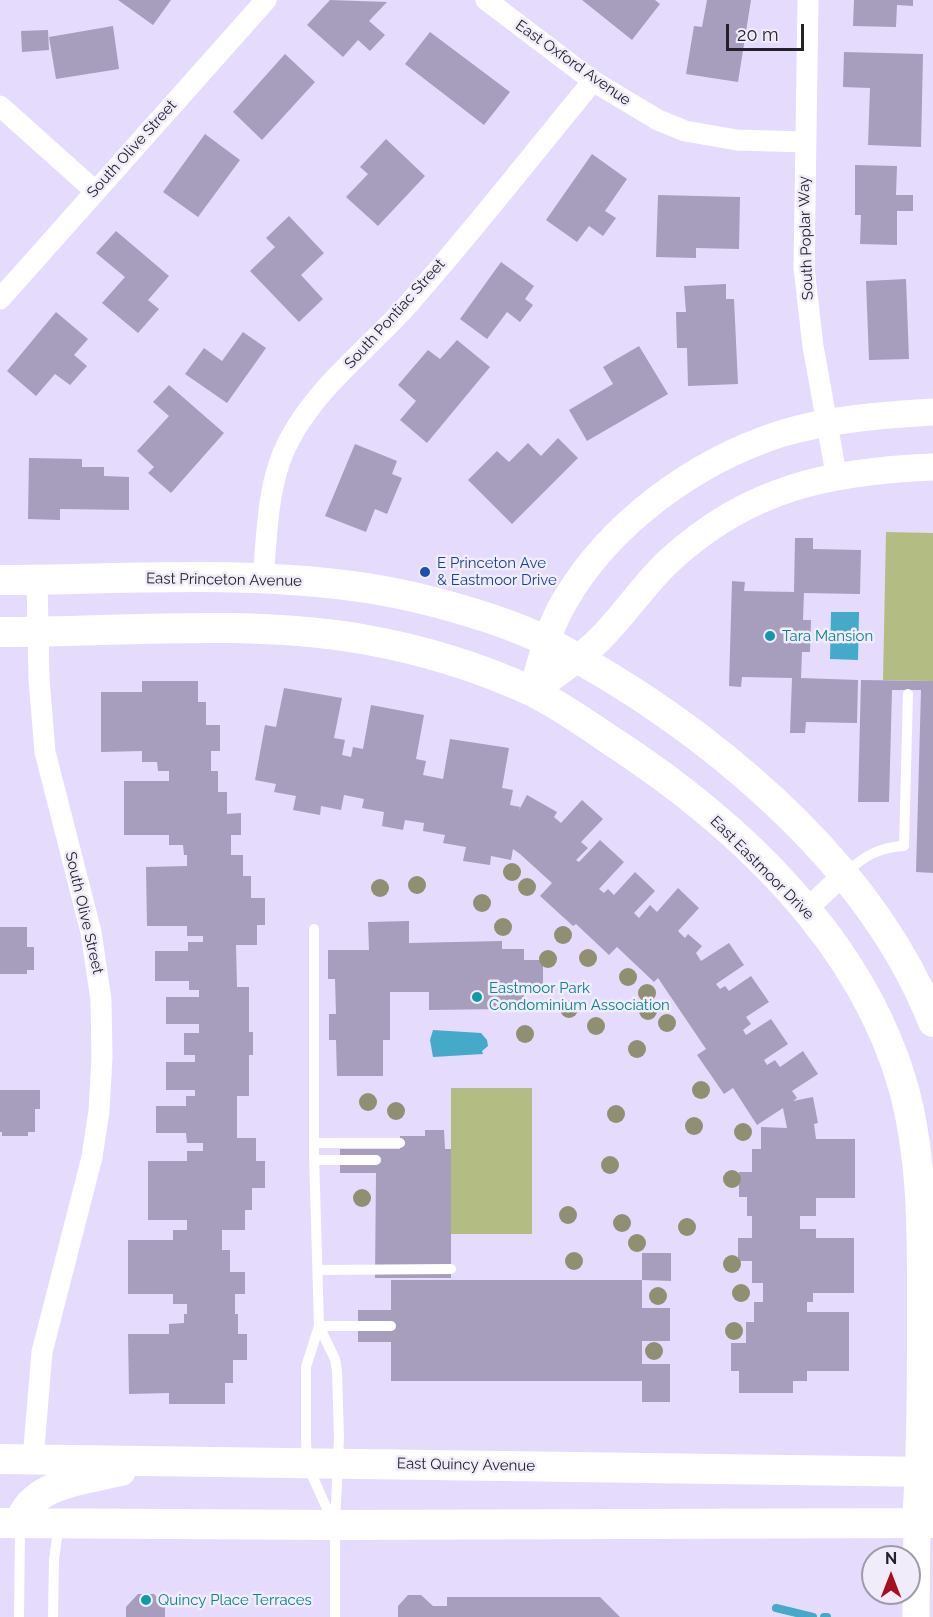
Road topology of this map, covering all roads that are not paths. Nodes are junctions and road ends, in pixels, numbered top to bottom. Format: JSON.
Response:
{"nodes":[{"id":1,"x":266,"y":0,"type":"edge"},
{"id":2,"x":486,"y":0,"type":"edge"},
{"id":3,"x":808,"y":0,"type":"edge"},
{"id":4,"x":593,"y":81,"type":"junction"},
{"id":5,"x":0,"y":106,"type":"edge"},
{"id":6,"x":804,"y":142,"type":"junction"},
{"id":7,"x":95,"y":191,"type":"junction"},
{"id":8,"x":0,"y":299,"type":"edge"},
{"id":9,"x":933,"y":412,"type":"edge"},
{"id":10,"x":827,"y":423,"type":"junction"},
{"id":11,"x":933,"y":467,"type":"edge"},
{"id":12,"x":836,"y":474,"type":"junction"},
{"id":13,"x":263,"y":578,"type":"junction"},
{"id":14,"x":0,"y":580,"type":"edge"},
{"id":15,"x":37,"y":580,"type":"junction"},
{"id":16,"x":0,"y":632,"type":"edge"},
{"id":17,"x":37,"y":632,"type":"junction"},
{"id":18,"x":547,"y":642,"type":"junction"},
{"id":19,"x":576,"y":660,"type":"junction"},
{"id":20,"x":532,"y":692,"type":"junction"},
{"id":21,"x":908,"y":694,"type":"dead end"},
{"id":22,"x":843,"y":875,"type":"junction"},
{"id":23,"x":806,"y":910,"type":"junction"},
{"id":24,"x":314,"y":929,"type":"dead end"},
{"id":25,"x":933,"y":1022,"type":"edge"},
{"id":26,"x":314,"y":1143,"type":"junction"},
{"id":27,"x":400,"y":1143,"type":"dead end"},
{"id":28,"x":314,"y":1160,"type":"junction"},
{"id":29,"x":375,"y":1160,"type":"dead end"},
{"id":30,"x":452,"y":1269,"type":"dead end"},
{"id":31,"x":317,"y":1270,"type":"junction"},
{"id":32,"x":319,"y":1326,"type":"junction"},
{"id":33,"x":391,"y":1326,"type":"dead end"},
{"id":34,"x":0,"y":1459,"type":"edge"},
{"id":35,"x":33,"y":1459,"type":"junction"},
{"id":36,"x":168,"y":1461,"type":"junction"},
{"id":37,"x":307,"y":1464,"type":"junction"},
{"id":38,"x":338,"y":1464,"type":"junction"},
{"id":39,"x":927,"y":1472,"type":"edge"},
{"id":40,"x":10,"y":1523,"type":"edge"},
{"id":41,"x":59,"y":1523,"type":"junction"},
{"id":42,"x":925,"y":1523,"type":"edge"},
{"id":43,"x":335,"y":1525,"type":"junction"},
{"id":44,"x":19,"y":1617,"type":"edge"},
{"id":45,"x":53,"y":1617,"type":"edge"},
{"id":46,"x":335,"y":1617,"type":"edge"},
{"id":47,"x":916,"y":1617,"type":"edge"}],
"edges":[{"from":1,"to":7,"type":"street","name":"South Olive Street"},
{"from":2,"to":4,"type":"street","name":"East Oxford Avenue"},
{"from":3,"to":6,"type":"street","name":"South Poplar Way"},
{"from":4,"to":6,"type":"street","name":"East Oxford Avenue"},
{"from":4,"to":13,"type":"street","name":"South Pontiac Street"},
{"from":5,"to":7,"type":"street"},
{"from":6,"to":10,"type":"street","name":"South Poplar Way"},
{"from":7,"to":8,"type":"street","name":"South Olive Street"},
{"from":9,"to":10,"type":"street"},
{"from":10,"to":12,"type":"street","name":"South Poplar Way"},
{"from":10,"to":18,"type":"street"},
{"from":11,"to":12,"type":"street"},
{"from":12,"to":19,"type":"street"},
{"from":13,"to":15,"type":"main road","name":"East Princeton Avenue"},
{"from":13,"to":18,"type":"main road","name":"East Princeton Avenue"},
{"from":14,"to":15,"type":"main road","name":"East Princeton Avenue"},
{"from":15,"to":17,"type":"street","name":"South Olive Street"},
{"from":16,"to":17,"type":"main road"},
{"from":17,"to":20,"type":"main road"},
{"from":17,"to":35,"type":"street","name":"South Olive Street"},
{"from":18,"to":19,"type":"main road"},
{"from":18,"to":20,"type":"street"},
{"from":19,"to":20,"type":"street"},
{"from":19,"to":22,"type":"main road"},
{"from":20,"to":23,"type":"main road","name":"East Eastmoor Drive"},
{"from":21,"to":22,"type":"lane"},
{"from":22,"to":23,"type":"street"},
{"from":22,"to":25,"type":"main road"},
{"from":23,"to":39,"type":"main road","name":"East Eastmoor Drive"},
{"from":24,"to":26,"type":"lane"},
{"from":26,"to":27,"type":"lane"},
{"from":26,"to":28,"type":"lane"},
{"from":28,"to":29,"type":"lane"},
{"from":28,"to":31,"type":"lane"},
{"from":30,"to":31,"type":"lane"},
{"from":31,"to":32,"type":"lane"},
{"from":32,"to":33,"type":"lane"},
{"from":32,"to":37,"type":"lane"},
{"from":32,"to":38,"type":"lane"},
{"from":34,"to":35,"type":"main road","name":"East Quincy Avenue"},
{"from":35,"to":36,"type":"main road","name":"East Quincy Avenue"},
{"from":36,"to":37,"type":"main road","name":"East Quincy Avenue"},
{"from":36,"to":40,"type":"main road"},
{"from":37,"to":38,"type":"main road","name":"East Quincy Avenue"},
{"from":37,"to":43,"type":"lane"},
{"from":38,"to":39,"type":"main road","name":"East Quincy Avenue"},
{"from":38,"to":43,"type":"lane"},
{"from":39,"to":42,"type":"main road","name":"East Eastmoor Drive"},
{"from":40,"to":41,"type":"main road"},
{"from":40,"to":44,"type":"lane"},
{"from":41,"to":43,"type":"main road"},
{"from":41,"to":45,"type":"lane"},
{"from":42,"to":43,"type":"main road"},
{"from":42,"to":47,"type":"street"},
{"from":43,"to":46,"type":"lane"}]}
